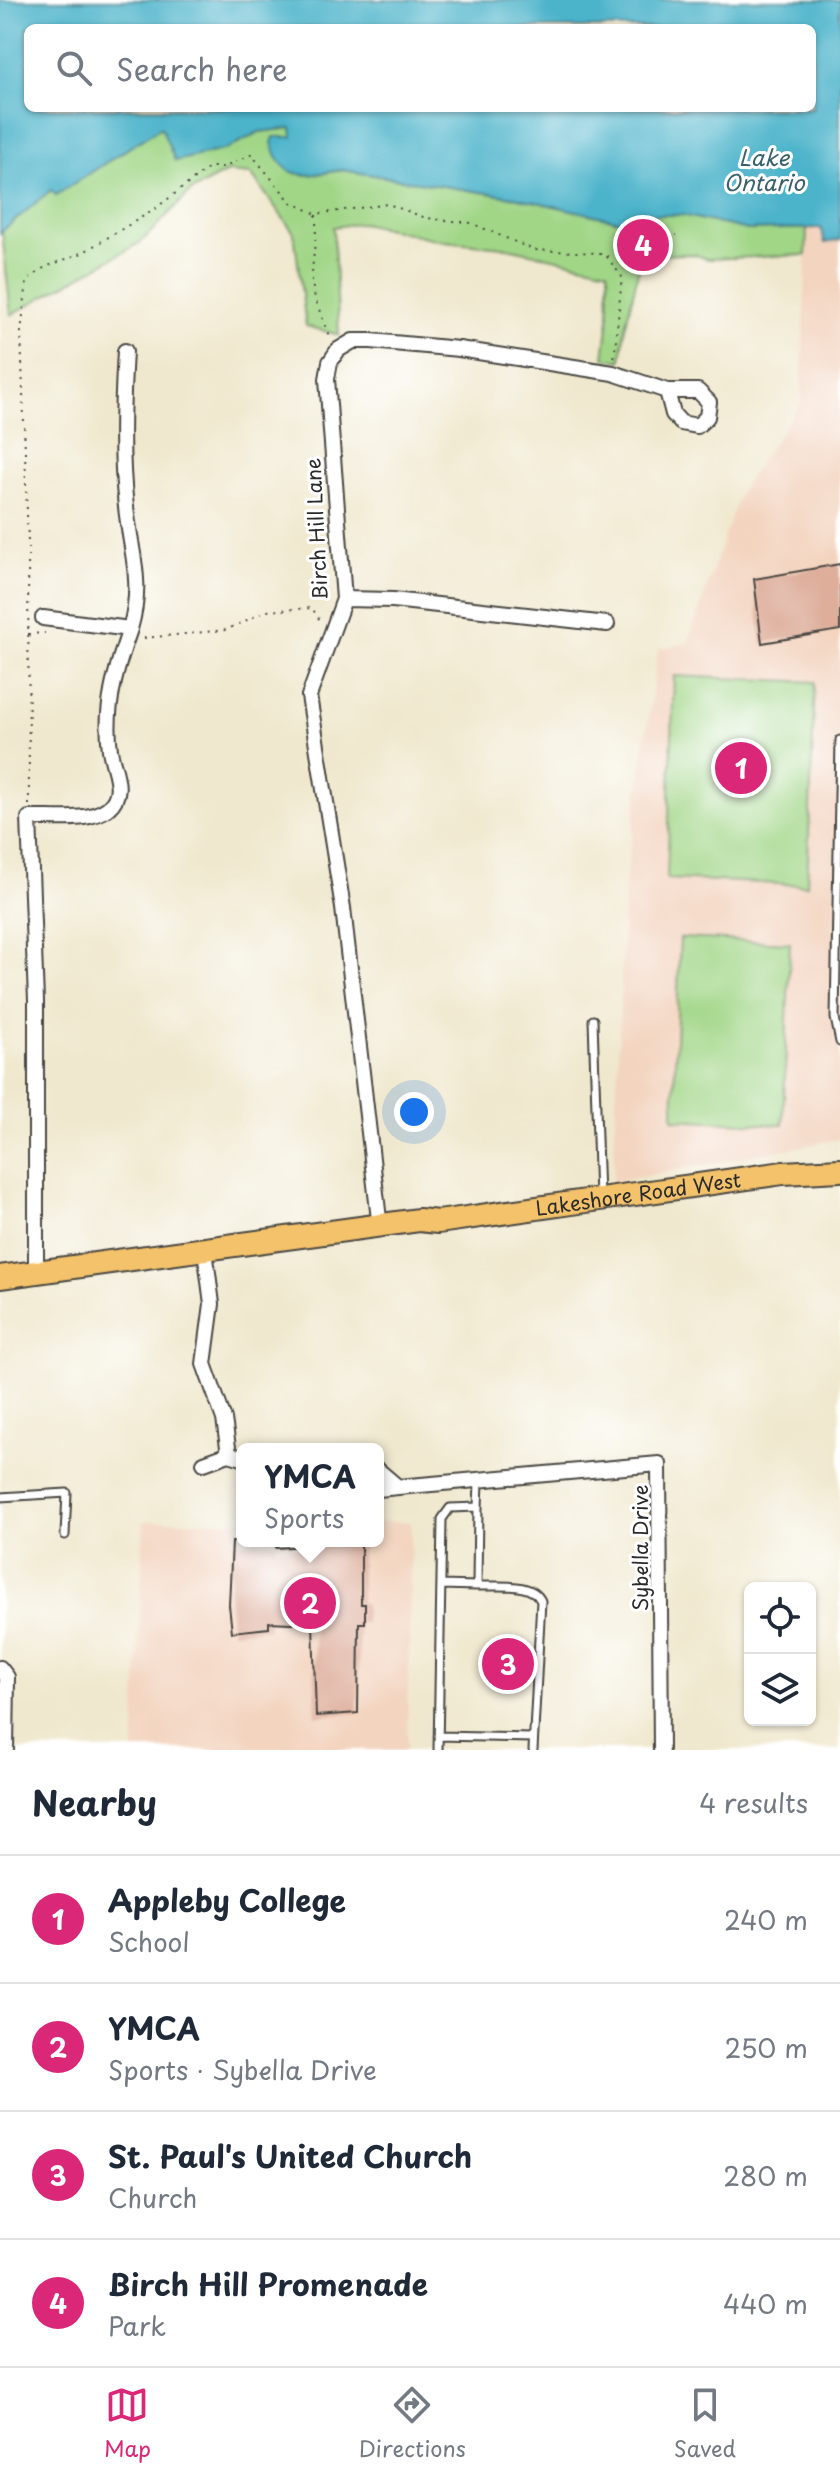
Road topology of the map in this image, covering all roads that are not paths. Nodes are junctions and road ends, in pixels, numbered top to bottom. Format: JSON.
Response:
{"nodes":[{"id":1,"x":125,"y":351,"type":"dead end"},
{"id":2,"x":667,"y":391,"type":"dead end"},
{"id":3,"x":344,"y":599,"type":"junction"},
{"id":4,"x":43,"y":618,"type":"dead end"},
{"id":5,"x":607,"y":624,"type":"dead end"},
{"id":6,"x":129,"y":634,"type":"junction"},
{"id":7,"x":840,"y":740,"type":"edge"},
{"id":8,"x":839,"y":923,"type":"edge"},
{"id":9,"x":593,"y":1020,"type":"dead end"},
{"id":10,"x":840,"y":1042,"type":"edge"},
{"id":11,"x":840,"y":1170,"type":"edge"},
{"id":12,"x":599,"y":1199,"type":"junction"},
{"id":13,"x":380,"y":1228,"type":"junction"},
{"id":14,"x":205,"y":1250,"type":"junction"},
{"id":15,"x":36,"y":1272,"type":"junction"},
{"id":16,"x":0,"y":1277,"type":"edge"},
{"id":17,"x":235,"y":1456,"type":"edge"},
{"id":18,"x":204,"y":1463,"type":"dead end"},
{"id":19,"x":384,"y":1478,"type":"edge"},
{"id":20,"x":479,"y":1482,"type":"junction"},
{"id":21,"x":398,"y":1487,"type":"junction"},
{"id":22,"x":384,"y":1488,"type":"edge"},
{"id":23,"x":0,"y":1497,"type":"edge"},
{"id":24,"x":478,"y":1507,"type":"junction"},
{"id":25,"x":65,"y":1535,"type":"dead end"},
{"id":26,"x":441,"y":1585,"type":"junction"},
{"id":27,"x":477,"y":1586,"type":"junction"},
{"id":28,"x":0,"y":1668,"type":"edge"},
{"id":29,"x":438,"y":1736,"type":"junction"},
{"id":30,"x":533,"y":1738,"type":"junction"},
{"id":31,"x":6,"y":1750,"type":"edge"},
{"id":32,"x":438,"y":1750,"type":"edge"},
{"id":33,"x":533,"y":1750,"type":"edge"},
{"id":34,"x":661,"y":1750,"type":"edge"}],
"edges":[{"from":1,"to":6,"type":"street"},
{"from":2,"to":3,"type":"street","name":"Birch Hill Lane"},
{"from":3,"to":5,"type":"street"},
{"from":3,"to":13,"type":"street","name":"Birch Hill Lane"},
{"from":4,"to":6,"type":"street"},
{"from":6,"to":15,"type":"street"},
{"from":7,"to":8,"type":"lane"},
{"from":8,"to":10,"type":"lane"},
{"from":9,"to":12,"type":"lane"},
{"from":11,"to":12,"type":"main road","name":"Lakeshore Road West"},
{"from":12,"to":13,"type":"main road","name":"Lakeshore Road West"},
{"from":13,"to":14,"type":"main road","name":"Lakeshore Road West"},
{"from":14,"to":15,"type":"main road","name":"Lakeshore Road West"},
{"from":14,"to":17,"type":"street"},
{"from":15,"to":16,"type":"main road","name":"Lakeshore Road West"},
{"from":17,"to":18,"type":"street"},
{"from":19,"to":21,"type":"street"},
{"from":20,"to":21,"type":"street","name":"Sybella Drive"},
{"from":20,"to":24,"type":"lane"},
{"from":20,"to":34,"type":"street","name":"Sybella Drive"},
{"from":21,"to":22,"type":"street","name":"Sybella Drive"},
{"from":23,"to":25,"type":"lane"},
{"from":24,"to":26,"type":"lane"},
{"from":24,"to":27,"type":"lane"},
{"from":26,"to":27,"type":"lane"},
{"from":26,"to":29,"type":"lane"},
{"from":27,"to":30,"type":"lane"},
{"from":28,"to":31,"type":"street"},
{"from":29,"to":30,"type":"lane"},
{"from":29,"to":32,"type":"lane"},
{"from":30,"to":33,"type":"lane"}]}
